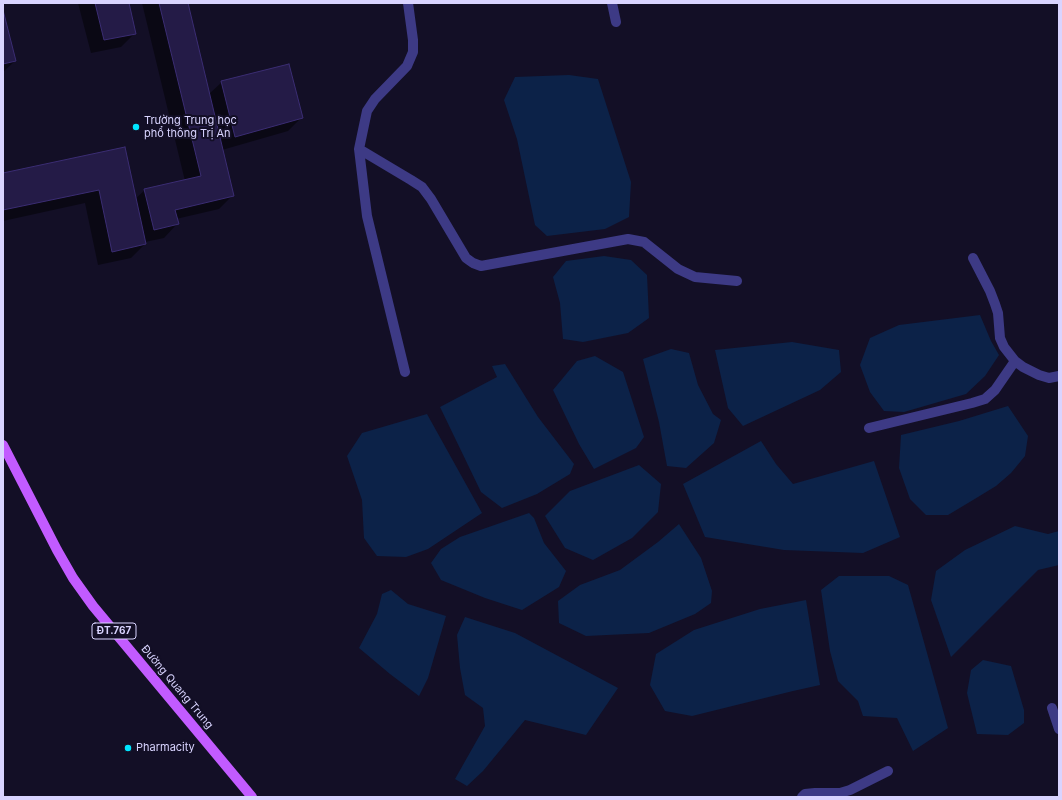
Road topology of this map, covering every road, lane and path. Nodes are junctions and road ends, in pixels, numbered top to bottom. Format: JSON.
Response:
{"nodes":[{"id":1,"x":408,"y":3,"type":"edge"},
{"id":2,"x":612,"y":3,"type":"edge"},
{"id":3,"x":616,"y":22,"type":"dead end"},
{"id":4,"x":359,"y":149,"type":"junction"},
{"id":5,"x":973,"y":258,"type":"dead end"},
{"id":6,"x":737,"y":281,"type":"dead end"},
{"id":7,"x":1016,"y":361,"type":"junction"},
{"id":8,"x":405,"y":372,"type":"dead end"},
{"id":9,"x":1059,"y":376,"type":"edge"},
{"id":10,"x":869,"y":428,"type":"dead end"},
{"id":11,"x":3,"y":445,"type":"edge"},
{"id":12,"x":1052,"y":708,"type":"dead end"},
{"id":13,"x":1059,"y":729,"type":"edge"},
{"id":14,"x":888,"y":771,"type":"dead end"},
{"id":15,"x":252,"y":797,"type":"edge"},
{"id":16,"x":802,"y":797,"type":"edge"}],
"edges":[{"from":1,"to":4,"type":"street"},
{"from":2,"to":3,"type":"street"},
{"from":4,"to":6,"type":"street"},
{"from":4,"to":8,"type":"street"},
{"from":5,"to":7,"type":"street"},
{"from":7,"to":9,"type":"street"},
{"from":7,"to":10,"type":"street"},
{"from":11,"to":15,"type":"main road","name":"Đường Quang Trung","number":"ĐT.767"},
{"from":12,"to":13,"type":"street"},
{"from":14,"to":16,"type":"street"}]}
